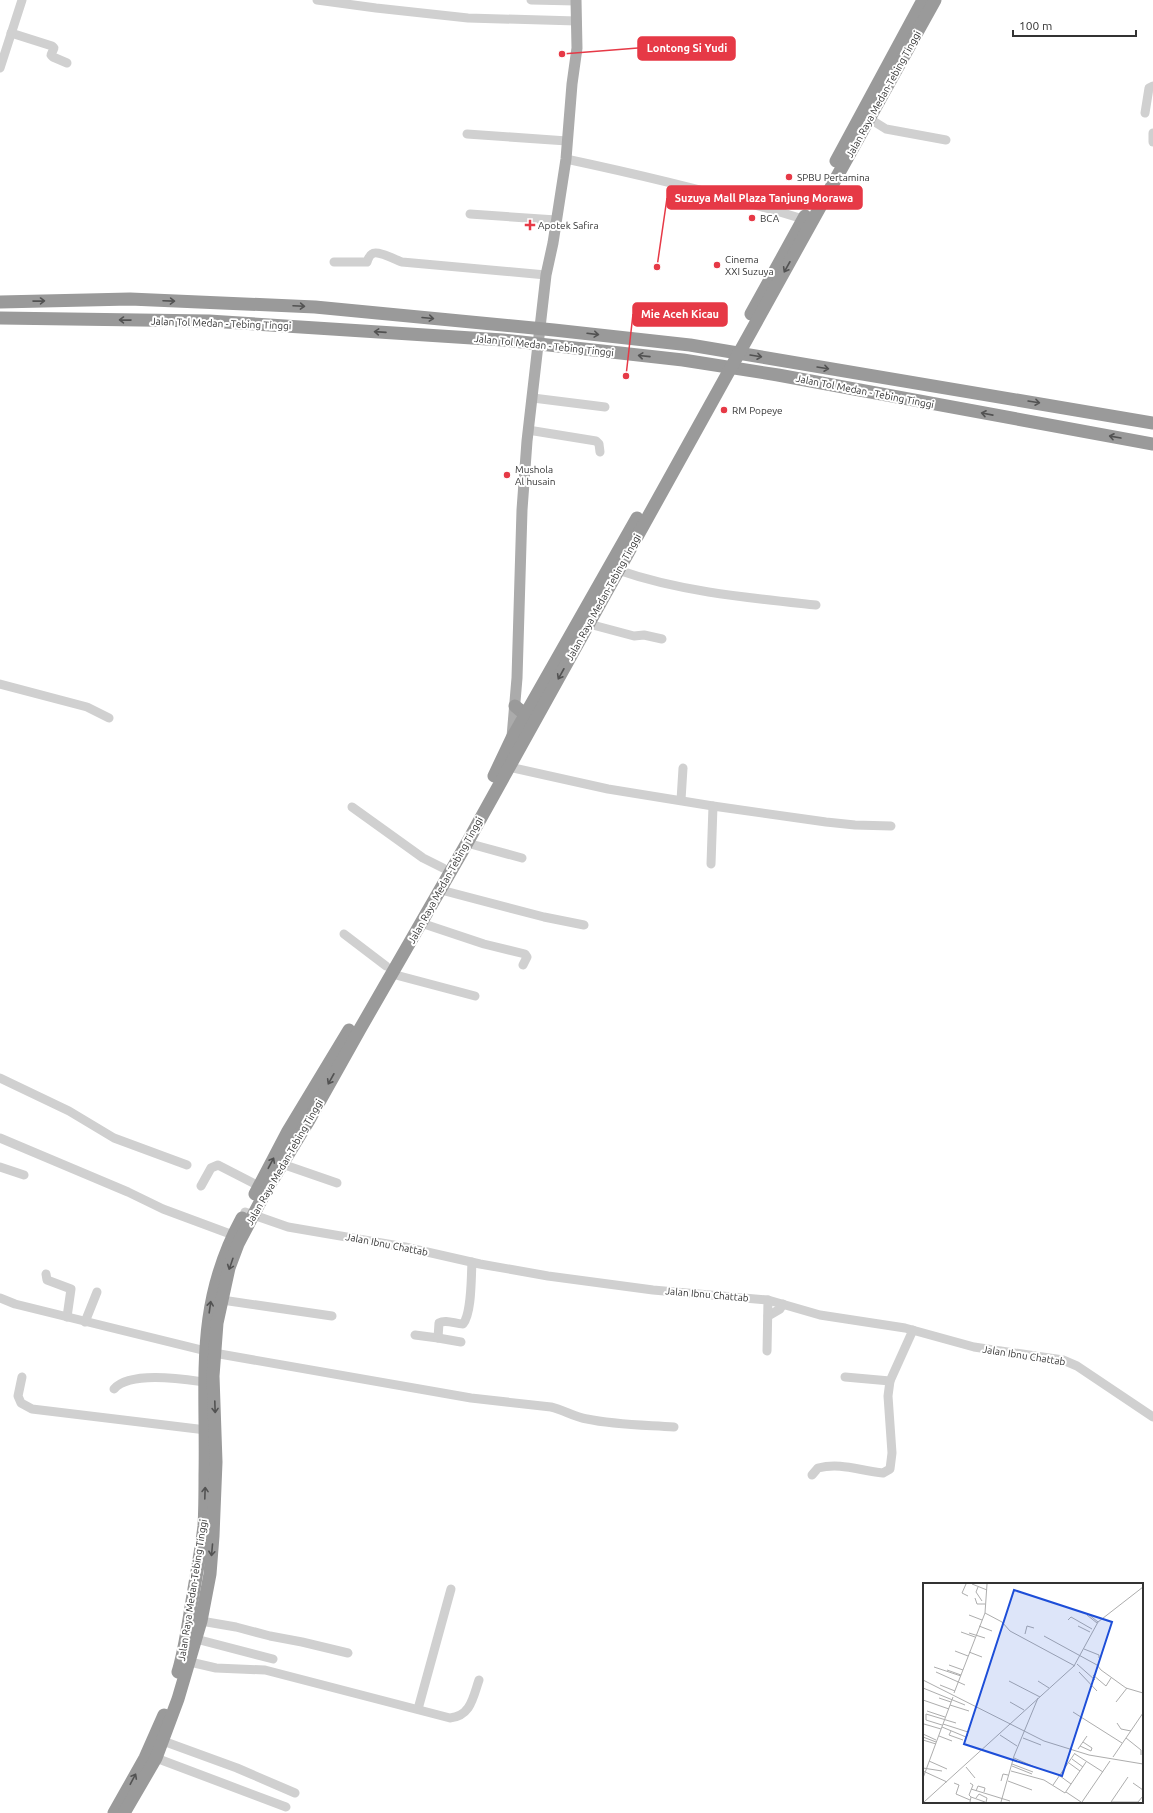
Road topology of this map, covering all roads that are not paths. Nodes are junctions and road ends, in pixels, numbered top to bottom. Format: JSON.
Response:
{"nodes":[{"id":1,"x":22,"y":0,"type":"edge"},
{"id":2,"x":317,"y":0,"type":"edge"},
{"id":3,"x":531,"y":0,"type":"edge"},
{"id":4,"x":923,"y":0,"type":"edge"},
{"id":5,"x":936,"y":0,"type":"edge"},
{"id":6,"x":576,"y":1,"type":"edge"},
{"id":7,"x":577,"y":21,"type":"junction"},
{"id":8,"x":11,"y":33,"type":"junction"},
{"id":9,"x":67,"y":63,"type":"dead end"},
{"id":10,"x":0,"y":68,"type":"edge"},
{"id":11,"x":1153,"y":86,"type":"edge"},
{"id":12,"x":1145,"y":113,"type":"dead end"},
{"id":13,"x":870,"y":119,"type":"junction"},
{"id":14,"x":1153,"y":133,"type":"edge"},
{"id":15,"x":467,"y":134,"type":"dead end"},
{"id":16,"x":946,"y":140,"type":"dead end"},
{"id":17,"x":568,"y":141,"type":"junction"},
{"id":18,"x":1153,"y":142,"type":"edge"},
{"id":19,"x":566,"y":159,"type":"junction"},
{"id":20,"x":470,"y":214,"type":"dead end"},
{"id":21,"x":803,"y":219,"type":"junction"},
{"id":22,"x":556,"y":220,"type":"junction"},
{"id":23,"x":334,"y":262,"type":"dead end"},
{"id":24,"x":546,"y":276,"type":"junction"},
{"id":25,"x":0,"y":302,"type":"edge"},
{"id":26,"x":0,"y":318,"type":"edge"},
{"id":27,"x":532,"y":398,"type":"junction"},
{"id":28,"x":605,"y":407,"type":"dead end"},
{"id":29,"x":1153,"y":423,"type":"edge"},
{"id":30,"x":528,"y":430,"type":"junction"},
{"id":31,"x":1153,"y":444,"type":"edge"},
{"id":32,"x":600,"y":452,"type":"dead end"},
{"id":33,"x":618,"y":570,"type":"junction"},
{"id":34,"x":816,"y":605,"type":"dead end"},
{"id":35,"x":589,"y":624,"type":"junction"},
{"id":36,"x":662,"y":638,"type":"dead end"},
{"id":37,"x":0,"y":684,"type":"edge"},
{"id":38,"x":521,"y":709,"type":"junction"},
{"id":39,"x":109,"y":718,"type":"dead end"},
{"id":40,"x":517,"y":741,"type":"junction"},
{"id":41,"x":509,"y":767,"type":"junction"},
{"id":42,"x":683,"y":768,"type":"dead end"},
{"id":43,"x":681,"y":800,"type":"junction"},
{"id":44,"x":713,"y":806,"type":"junction"},
{"id":45,"x":352,"y":807,"type":"dead end"},
{"id":46,"x":891,"y":826,"type":"dead end"},
{"id":47,"x":467,"y":843,"type":"junction"},
{"id":48,"x":522,"y":858,"type":"dead end"},
{"id":49,"x":711,"y":864,"type":"dead end"},
{"id":50,"x":443,"y":868,"type":"junction"},
{"id":51,"x":441,"y":890,"type":"junction"},
{"id":52,"x":421,"y":923,"type":"junction"},
{"id":53,"x":584,"y":925,"type":"dead end"},
{"id":54,"x":344,"y":934,"type":"dead end"},
{"id":55,"x":523,"y":965,"type":"dead end"},
{"id":56,"x":389,"y":970,"type":"junction"},
{"id":57,"x":475,"y":996,"type":"dead end"},
{"id":58,"x":0,"y":1078,"type":"edge"},
{"id":59,"x":0,"y":1138,"type":"edge"},
{"id":60,"x":282,"y":1164,"type":"junction"},
{"id":61,"x":188,"y":1165,"type":"dead end"},
{"id":62,"x":0,"y":1167,"type":"edge"},
{"id":63,"x":24,"y":1175,"type":"dead end"},
{"id":64,"x":338,"y":1183,"type":"dead end"},
{"id":65,"x":201,"y":1186,"type":"dead end"},
{"id":66,"x":259,"y":1186,"type":"junction"},
{"id":67,"x":249,"y":1214,"type":"junction"},
{"id":68,"x":233,"y":1235,"type":"junction"},
{"id":69,"x":472,"y":1262,"type":"junction"},
{"id":70,"x":46,"y":1274,"type":"dead end"},
{"id":71,"x":97,"y":1292,"type":"dead end"},
{"id":72,"x":0,"y":1298,"type":"edge"},
{"id":73,"x":222,"y":1300,"type":"junction"},
{"id":74,"x":768,"y":1300,"type":"junction"},
{"id":75,"x":783,"y":1304,"type":"junction"},
{"id":76,"x":332,"y":1316,"type":"dead end"},
{"id":77,"x":768,"y":1316,"type":"junction"},
{"id":78,"x":67,"y":1317,"type":"junction"},
{"id":79,"x":85,"y":1322,"type":"junction"},
{"id":80,"x":913,"y":1330,"type":"junction"},
{"id":81,"x":415,"y":1336,"type":"dead end"},
{"id":82,"x":438,"y":1338,"type":"junction"},
{"id":83,"x":461,"y":1342,"type":"dead end"},
{"id":84,"x":768,"y":1351,"type":"dead end"},
{"id":85,"x":210,"y":1352,"type":"junction"},
{"id":86,"x":22,"y":1377,"type":"dead end"},
{"id":87,"x":845,"y":1377,"type":"dead end"},
{"id":88,"x":890,"y":1381,"type":"junction"},
{"id":89,"x":204,"y":1382,"type":"junction"},
{"id":90,"x":114,"y":1390,"type":"dead end"},
{"id":91,"x":1153,"y":1417,"type":"edge"},
{"id":92,"x":674,"y":1427,"type":"dead end"},
{"id":93,"x":206,"y":1430,"type":"junction"},
{"id":94,"x":812,"y":1475,"type":"dead end"},
{"id":95,"x":451,"y":1589,"type":"dead end"},
{"id":96,"x":201,"y":1621,"type":"junction"},
{"id":97,"x":196,"y":1639,"type":"junction"},
{"id":98,"x":348,"y":1653,"type":"dead end"},
{"id":99,"x":273,"y":1659,"type":"dead end"},
{"id":100,"x":190,"y":1662,"type":"junction"},
{"id":101,"x":479,"y":1680,"type":"dead end"},
{"id":102,"x":418,"y":1709,"type":"junction"},
{"id":103,"x":164,"y":1741,"type":"junction"},
{"id":104,"x":156,"y":1758,"type":"junction"},
{"id":105,"x":295,"y":1793,"type":"dead end"},
{"id":106,"x":286,"y":1807,"type":"dead end"},
{"id":107,"x":114,"y":1813,"type":"edge"},
{"id":108,"x":124,"y":1813,"type":"edge"}],
"edges":[{"from":1,"to":8,"type":"street"},
{"from":2,"to":7,"type":"street"},
{"from":3,"to":6,"type":"street"},
{"from":4,"to":21,"type":"highway","name":"Jalan Raya Medan-Tebing Tinggi"},
{"from":5,"to":13,"type":"highway","name":"Jalan Raya Medan-Tebing Tinggi"},
{"from":6,"to":7,"type":"main road"},
{"from":7,"to":17,"type":"main road"},
{"from":8,"to":9,"type":"street"},
{"from":8,"to":10,"type":"street"},
{"from":11,"to":12,"type":"street"},
{"from":13,"to":16,"type":"street"},
{"from":13,"to":33,"type":"highway","name":"Jalan Raya Medan-Tebing Tinggi","one_way":true},
{"from":14,"to":18,"type":"street"},
{"from":15,"to":17,"type":"street"},
{"from":17,"to":19,"type":"main road"},
{"from":19,"to":21,"type":"street"},
{"from":19,"to":22,"type":"main road"},
{"from":20,"to":22,"type":"street"},
{"from":21,"to":38,"type":"highway","name":"Jalan Raya Medan-Tebing Tinggi"},
{"from":22,"to":24,"type":"main road"},
{"from":23,"to":24,"type":"street"},
{"from":24,"to":27,"type":"main road"},
{"from":25,"to":29,"type":"highway","name":"Jalan Tol Medan - Tebing Tinggi","one_way":true},
{"from":31,"to":26,"type":"highway","name":"Jalan Tol Medan - Tebing Tinggi","one_way":true},
{"from":27,"to":28,"type":"street"},
{"from":27,"to":30,"type":"main road"},
{"from":30,"to":32,"type":"street"},
{"from":30,"to":38,"type":"main road"},
{"from":33,"to":34,"type":"street"},
{"from":33,"to":35,"type":"highway","name":"Jalan Raya Medan-Tebing Tinggi"},
{"from":35,"to":36,"type":"street"},
{"from":35,"to":40,"type":"highway","name":"Jalan Raya Medan-Tebing Tinggi","one_way":true},
{"from":37,"to":39,"type":"street"},
{"from":38,"to":40,"type":"highway","name":"Jalan Raya Medan-Tebing Tinggi"},
{"from":40,"to":41,"type":"highway","name":"Jalan Raya Medan-Tebing Tinggi"},
{"from":40,"to":50,"type":"highway","name":"Jalan Raya Medan-Tebing Tinggi"},
{"from":41,"to":43,"type":"street"},
{"from":41,"to":47,"type":"highway","name":"Jalan Raya Medan-Tebing Tinggi"},
{"from":42,"to":43,"type":"street"},
{"from":43,"to":44,"type":"street"},
{"from":44,"to":46,"type":"street"},
{"from":44,"to":49,"type":"street"},
{"from":45,"to":50,"type":"street"},
{"from":47,"to":48,"type":"street"},
{"from":47,"to":51,"type":"highway","name":"Jalan Raya Medan-Tebing Tinggi"},
{"from":50,"to":56,"type":"highway","name":"Jalan Raya Medan-Tebing Tinggi"},
{"from":51,"to":52,"type":"highway","name":"Jalan Raya Medan-Tebing Tinggi"},
{"from":51,"to":53,"type":"street"},
{"from":52,"to":55,"type":"street"},
{"from":52,"to":56,"type":"highway","name":"Jalan Raya Medan-Tebing Tinggi"},
{"from":54,"to":56,"type":"street"},
{"from":56,"to":57,"type":"street"},
{"from":56,"to":60,"type":"highway","name":"Jalan Raya Medan-Tebing Tinggi","one_way":true},
{"from":66,"to":56,"type":"highway","name":"Jalan Raya Medan-Tebing Tinggi","one_way":true},
{"from":58,"to":61,"type":"street"},
{"from":59,"to":68,"type":"street"},
{"from":60,"to":64,"type":"street"},
{"from":60,"to":67,"type":"highway","name":"Jalan Raya Medan-Tebing Tinggi"},
{"from":62,"to":63,"type":"street"},
{"from":65,"to":66,"type":"street"},
{"from":66,"to":67,"type":"highway","name":"Jalan Raya Medan-Tebing Tinggi"},
{"from":67,"to":68,"type":"highway","name":"Jalan Raya Medan-Tebing Tinggi"},
{"from":67,"to":69,"type":"street","name":"Jalan Ibnu Chattab"},
{"from":67,"to":73,"type":"highway","name":"Jalan Raya Medan-Tebing Tinggi","one_way":true},
{"from":85,"to":68,"type":"highway","name":"Jalan Raya Medan-Tebing Tinggi","one_way":true},
{"from":69,"to":74,"type":"street","name":"Jalan Ibnu Chattab"},
{"from":69,"to":82,"type":"street"},
{"from":70,"to":78,"type":"street"},
{"from":71,"to":79,"type":"street"},
{"from":72,"to":78,"type":"street"},
{"from":73,"to":76,"type":"street"},
{"from":73,"to":85,"type":"highway","name":"Jalan Raya Medan-Tebing Tinggi"},
{"from":74,"to":75,"type":"street","name":"Jalan Ibnu Chattab"},
{"from":74,"to":77,"type":"street"},
{"from":75,"to":77,"type":"street"},
{"from":75,"to":80,"type":"street","name":"Jalan Ibnu Chattab"},
{"from":77,"to":84,"type":"street"},
{"from":78,"to":79,"type":"street"},
{"from":79,"to":85,"type":"street"},
{"from":80,"to":88,"type":"street"},
{"from":80,"to":91,"type":"street","name":"Jalan Ibnu Chattab"},
{"from":81,"to":82,"type":"street"},
{"from":82,"to":83,"type":"street"},
{"from":85,"to":89,"type":"highway","name":"Jalan Raya Medan-Tebing Tinggi"},
{"from":85,"to":92,"type":"street"},
{"from":85,"to":96,"type":"highway","name":"Jalan Raya Medan-Tebing Tinggi","one_way":true},
{"from":86,"to":93,"type":"street"},
{"from":87,"to":88,"type":"street"},
{"from":88,"to":94,"type":"street"},
{"from":89,"to":90,"type":"street"},
{"from":89,"to":93,"type":"highway","name":"Jalan Raya Medan-Tebing Tinggi"},
{"from":107,"to":93,"type":"highway","name":"Jalan Raya Medan-Tebing Tinggi","one_way":true},
{"from":95,"to":102,"type":"street"},
{"from":96,"to":97,"type":"highway","name":"Jalan Raya Medan-Tebing Tinggi"},
{"from":96,"to":98,"type":"street"},
{"from":97,"to":99,"type":"street"},
{"from":97,"to":100,"type":"highway","name":"Jalan Raya Medan-Tebing Tinggi"},
{"from":100,"to":102,"type":"street"},
{"from":100,"to":103,"type":"highway","name":"Jalan Raya Medan-Tebing Tinggi"},
{"from":101,"to":102,"type":"street"},
{"from":103,"to":104,"type":"highway","name":"Jalan Raya Medan-Tebing Tinggi"},
{"from":103,"to":105,"type":"street"},
{"from":104,"to":106,"type":"street"},
{"from":104,"to":108,"type":"highway","name":"Jalan Raya Medan-Tebing Tinggi"}]}
